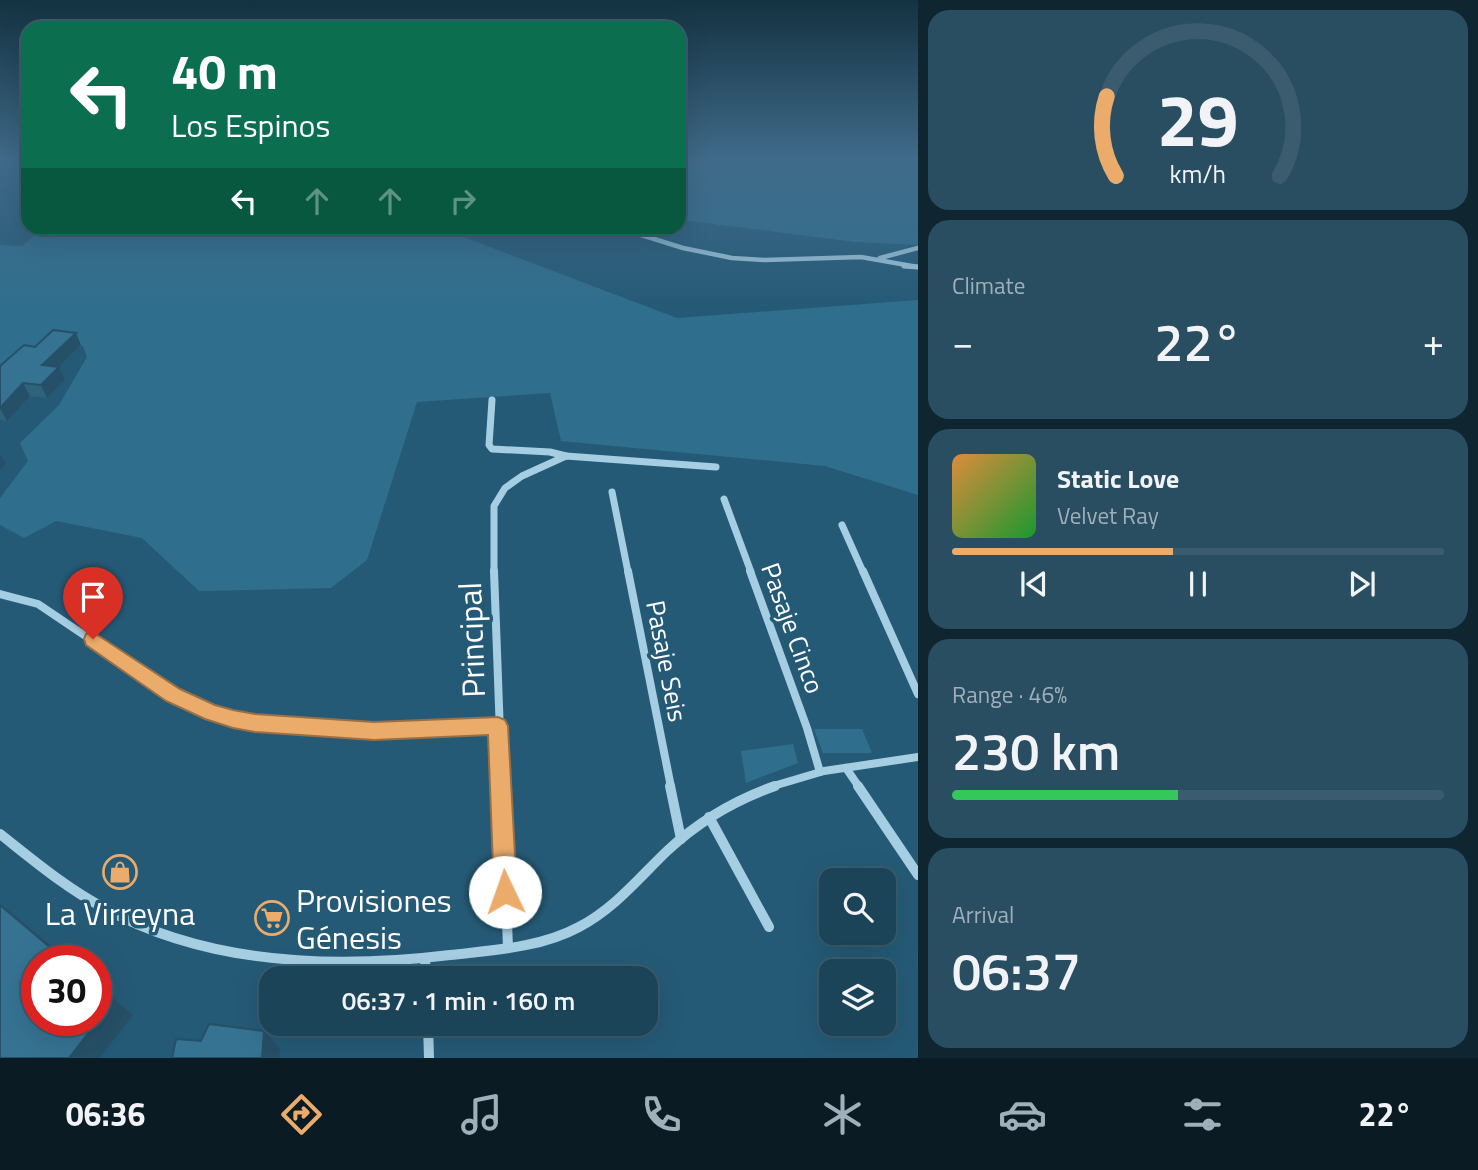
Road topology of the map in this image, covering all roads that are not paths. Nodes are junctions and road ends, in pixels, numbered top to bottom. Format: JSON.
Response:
{"nodes":[{"id":1,"x":644,"y":235,"type":"edge"},
{"id":2,"x":918,"y":248,"type":"edge"},
{"id":3,"x":879,"y":258,"type":"junction"},
{"id":4,"x":918,"y":267,"type":"edge"},
{"id":5,"x":492,"y":400,"type":"dead end"},
{"id":6,"x":566,"y":456,"type":"junction"},
{"id":7,"x":716,"y":467,"type":"dead end"},
{"id":8,"x":612,"y":492,"type":"dead end"},
{"id":9,"x":724,"y":499,"type":"dead end"},
{"id":10,"x":842,"y":525,"type":"dead end"},
{"id":11,"x":0,"y":594,"type":"edge"},
{"id":12,"x":918,"y":694,"type":"edge"},
{"id":13,"x":498,"y":726,"type":"junction"},
{"id":14,"x":918,"y":757,"type":"edge"},
{"id":15,"x":846,"y":768,"type":"junction"},
{"id":16,"x":820,"y":772,"type":"junction"},
{"id":17,"x":709,"y":817,"type":"junction"},
{"id":18,"x":0,"y":834,"type":"edge"},
{"id":19,"x":681,"y":839,"type":"junction"},
{"id":20,"x":918,"y":876,"type":"edge"},
{"id":21,"x":769,"y":927,"type":"dead end"},
{"id":22,"x":508,"y":948,"type":"junction"},
{"id":23,"x":425,"y":959,"type":"junction"},
{"id":24,"x":425,"y":966,"type":"edge"},
{"id":25,"x":428,"y":1036,"type":"edge"},
{"id":26,"x":429,"y":1058,"type":"edge"}],
"edges":[{"from":1,"to":3,"type":"street"},
{"from":2,"to":3,"type":"street"},
{"from":3,"to":4,"type":"street"},
{"from":5,"to":6,"type":"street","name":"Principal"},
{"from":6,"to":7,"type":"street","name":"Principal"},
{"from":6,"to":13,"type":"street","name":"Principal"},
{"from":8,"to":19,"type":"street","name":"Pasaje Seis"},
{"from":9,"to":16,"type":"street","name":"Pasaje Cinco"},
{"from":10,"to":12,"type":"street"},
{"from":11,"to":13,"type":"street"},
{"from":13,"to":22,"type":"street","name":"Principal"},
{"from":14,"to":15,"type":"street"},
{"from":15,"to":16,"type":"street"},
{"from":15,"to":20,"type":"street"},
{"from":16,"to":17,"type":"street"},
{"from":17,"to":19,"type":"street"},
{"from":17,"to":21,"type":"street"},
{"from":18,"to":23,"type":"street"},
{"from":19,"to":22,"type":"street"},
{"from":22,"to":23,"type":"street"},
{"from":23,"to":24,"type":"street"},
{"from":25,"to":26,"type":"street"}]}
